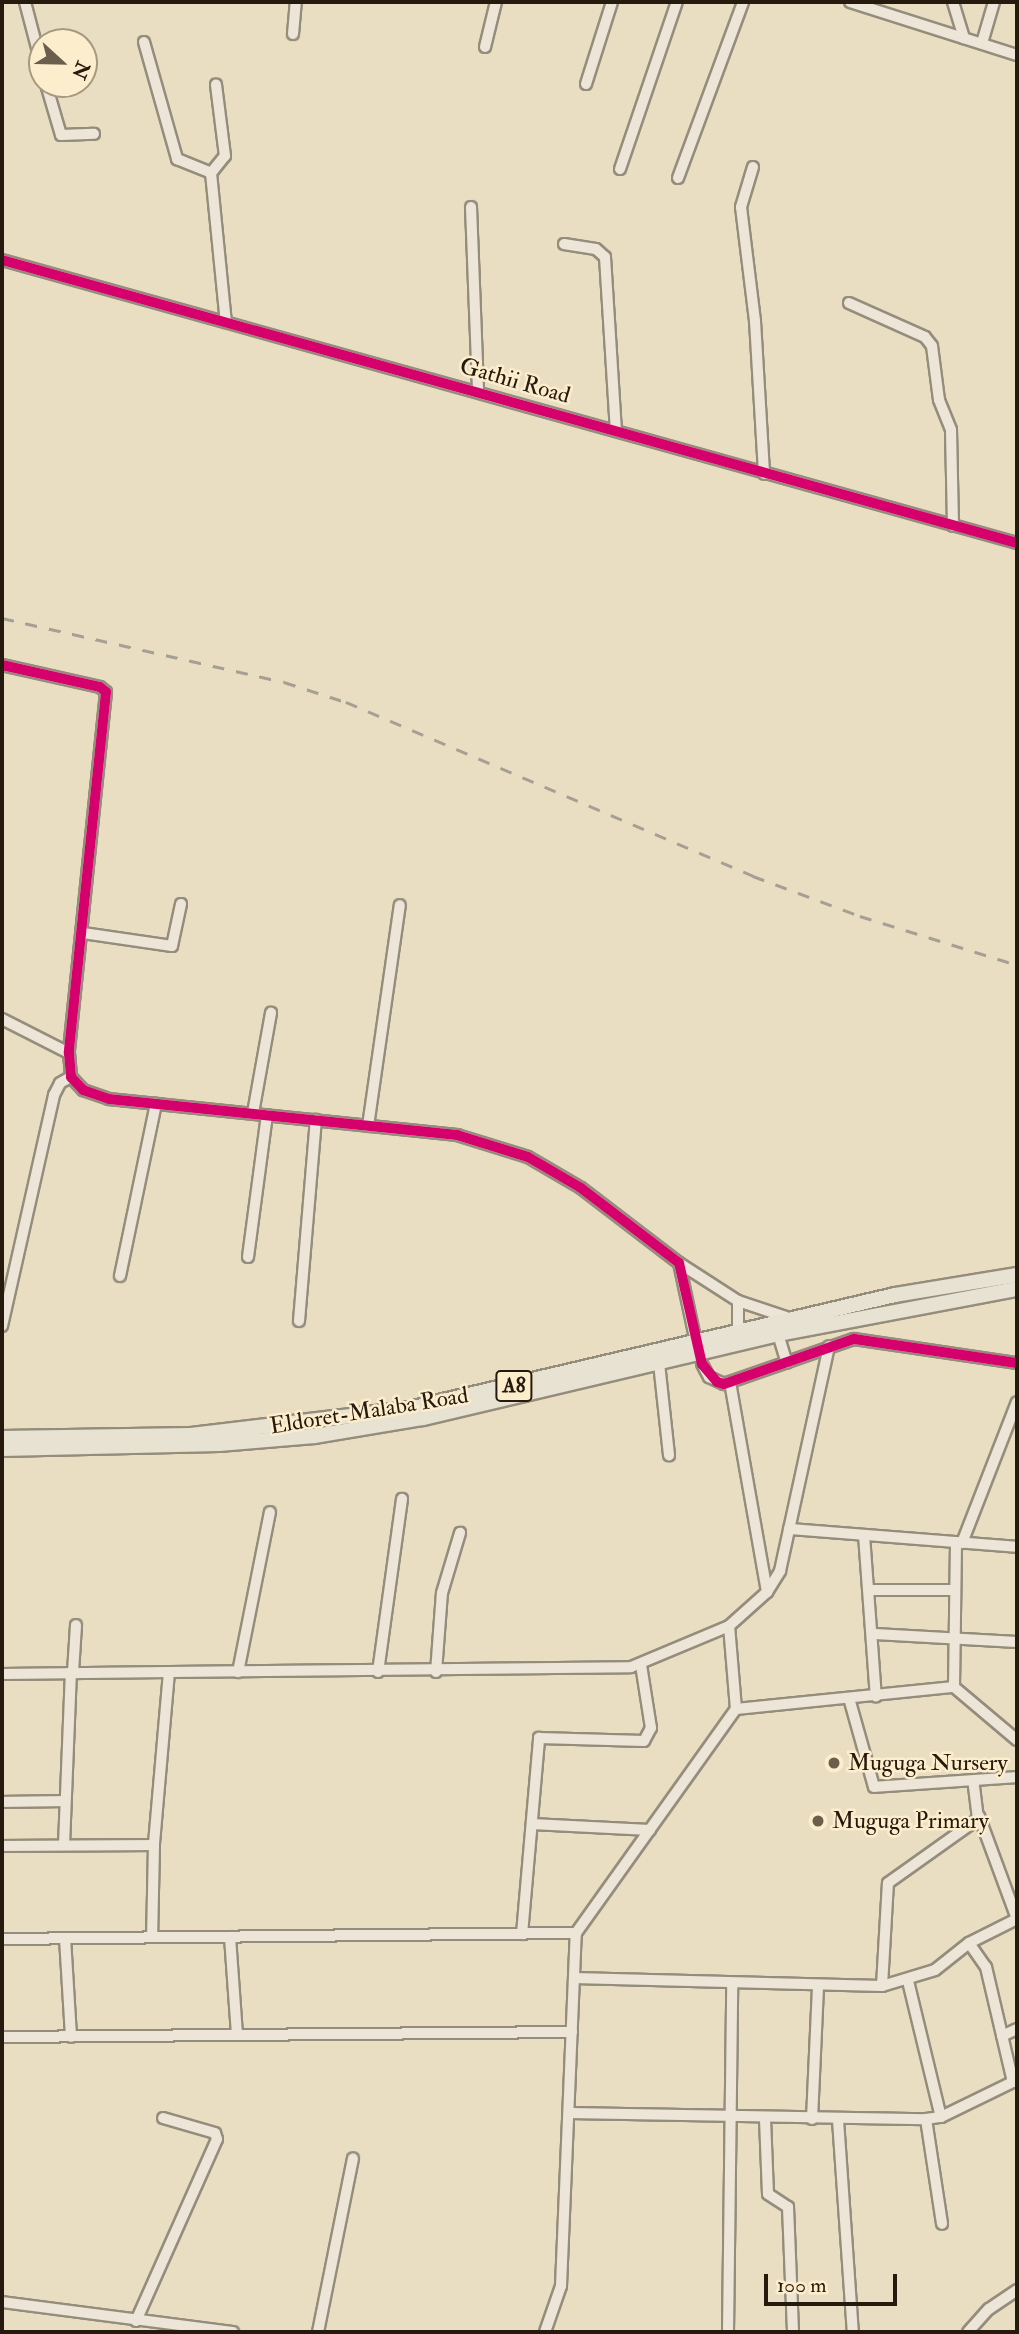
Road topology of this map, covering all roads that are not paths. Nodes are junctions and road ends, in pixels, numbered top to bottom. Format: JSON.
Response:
{"nodes":[{"id":1,"x":25,"y":2,"type":"edge"},
{"id":2,"x":296,"y":2,"type":"edge"},
{"id":3,"x":496,"y":2,"type":"edge"},
{"id":4,"x":612,"y":2,"type":"edge"},
{"id":5,"x":677,"y":2,"type":"edge"},
{"id":6,"x":743,"y":2,"type":"edge"},
{"id":7,"x":850,"y":2,"type":"edge"},
{"id":8,"x":953,"y":2,"type":"edge"},
{"id":9,"x":994,"y":2,"type":"edge"},
{"id":10,"x":32,"y":28,"type":"edge"},
{"id":11,"x":293,"y":34,"type":"dead end"},
{"id":12,"x":964,"y":37,"type":"junction"},
{"id":13,"x":144,"y":42,"type":"dead end"},
{"id":14,"x":982,"y":43,"type":"junction"},
{"id":15,"x":485,"y":47,"type":"dead end"},
{"id":16,"x":1017,"y":55,"type":"edge"},
{"id":17,"x":586,"y":84,"type":"dead end"},
{"id":18,"x":216,"y":85,"type":"dead end"},
{"id":19,"x":50,"y":98,"type":"edge"},
{"id":20,"x":94,"y":134,"type":"dead end"},
{"id":21,"x":753,"y":167,"type":"dead end"},
{"id":22,"x":620,"y":169,"type":"dead end"},
{"id":23,"x":211,"y":173,"type":"junction"},
{"id":24,"x":678,"y":178,"type":"dead end"},
{"id":25,"x":471,"y":207,"type":"dead end"},
{"id":26,"x":564,"y":244,"type":"dead end"},
{"id":27,"x":2,"y":260,"type":"edge"},
{"id":28,"x":849,"y":303,"type":"dead end"},
{"id":29,"x":226,"y":322,"type":"junction"},
{"id":30,"x":478,"y":392,"type":"junction"},
{"id":31,"x":616,"y":431,"type":"junction"},
{"id":32,"x":764,"y":474,"type":"junction"},
{"id":33,"x":953,"y":526,"type":"junction"},
{"id":34,"x":1017,"y":543,"type":"edge"},
{"id":35,"x":2,"y":665,"type":"edge"},
{"id":36,"x":181,"y":904,"type":"dead end"},
{"id":37,"x":400,"y":905,"type":"dead end"},
{"id":38,"x":83,"y":933,"type":"junction"},
{"id":39,"x":271,"y":1013,"type":"dead end"},
{"id":40,"x":2,"y":1019,"type":"edge"},
{"id":41,"x":69,"y":1053,"type":"junction"},
{"id":42,"x":71,"y":1077,"type":"junction"},
{"id":43,"x":156,"y":1104,"type":"junction"},
{"id":44,"x":253,"y":1113,"type":"junction"},
{"id":45,"x":267,"y":1115,"type":"junction"},
{"id":46,"x":316,"y":1120,"type":"junction"},
{"id":47,"x":368,"y":1126,"type":"junction"},
{"id":48,"x":248,"y":1257,"type":"dead end"},
{"id":49,"x":679,"y":1263,"type":"junction"},
{"id":50,"x":1017,"y":1275,"type":"edge"},
{"id":51,"x":120,"y":1276,"type":"dead end"},
{"id":52,"x":1017,"y":1289,"type":"edge"},
{"id":53,"x":738,"y":1301,"type":"junction"},
{"id":54,"x":792,"y":1319,"type":"junction"},
{"id":55,"x":299,"y":1321,"type":"dead end"},
{"id":56,"x":2,"y":1326,"type":"edge"},
{"id":57,"x":738,"y":1331,"type":"junction"},
{"id":58,"x":694,"y":1333,"type":"dead end"},
{"id":59,"x":778,"y":1334,"type":"junction"},
{"id":60,"x":829,"y":1346,"type":"junction"},
{"id":61,"x":659,"y":1363,"type":"junction"},
{"id":62,"x":787,"y":1363,"type":"junction"},
{"id":63,"x":1017,"y":1363,"type":"edge"},
{"id":64,"x":702,"y":1364,"type":"dead end"},
{"id":65,"x":730,"y":1382,"type":"junction"},
{"id":66,"x":1017,"y":1402,"type":"edge"},
{"id":67,"x":2,"y":1437,"type":"edge"},
{"id":68,"x":2,"y":1448,"type":"edge"},
{"id":69,"x":669,"y":1455,"type":"dead end"},
{"id":70,"x":402,"y":1499,"type":"dead end"},
{"id":71,"x":270,"y":1512,"type":"dead end"},
{"id":72,"x":789,"y":1530,"type":"junction"},
{"id":73,"x":460,"y":1533,"type":"dead end"},
{"id":74,"x":864,"y":1535,"type":"junction"},
{"id":75,"x":959,"y":1543,"type":"junction"},
{"id":76,"x":1017,"y":1547,"type":"edge"},
{"id":77,"x":870,"y":1590,"type":"junction"},
{"id":78,"x":952,"y":1590,"type":"junction"},
{"id":79,"x":767,"y":1592,"type":"junction"},
{"id":80,"x":76,"y":1625,"type":"dead end"},
{"id":81,"x":729,"y":1626,"type":"junction"},
{"id":82,"x":875,"y":1634,"type":"junction"},
{"id":83,"x":956,"y":1639,"type":"junction"},
{"id":84,"x":1017,"y":1642,"type":"edge"},
{"id":85,"x":641,"y":1665,"type":"junction"},
{"id":86,"x":72,"y":1672,"type":"junction"},
{"id":87,"x":169,"y":1672,"type":"junction"},
{"id":88,"x":238,"y":1672,"type":"junction"},
{"id":89,"x":378,"y":1672,"type":"junction"},
{"id":90,"x":436,"y":1672,"type":"junction"},
{"id":91,"x":2,"y":1674,"type":"edge"},
{"id":92,"x":954,"y":1687,"type":"junction"},
{"id":93,"x":876,"y":1697,"type":"junction"},
{"id":94,"x":849,"y":1698,"type":"junction"},
{"id":95,"x":736,"y":1709,"type":"junction"},
{"id":96,"x":1017,"y":1740,"type":"edge"},
{"id":97,"x":1017,"y":1777,"type":"edge"},
{"id":98,"x":973,"y":1781,"type":"junction"},
{"id":99,"x":63,"y":1801,"type":"junction"},
{"id":100,"x":2,"y":1802,"type":"edge"},
{"id":101,"x":979,"y":1816,"type":"junction"},
{"id":102,"x":531,"y":1824,"type":"junction"},
{"id":103,"x":650,"y":1830,"type":"junction"},
{"id":104,"x":64,"y":1845,"type":"junction"},
{"id":105,"x":154,"y":1845,"type":"junction"},
{"id":106,"x":2,"y":1846,"type":"edge"},
{"id":107,"x":1017,"y":1919,"type":"edge"},
{"id":108,"x":576,"y":1933,"type":"junction"},
{"id":109,"x":522,"y":1934,"type":"junction"},
{"id":110,"x":152,"y":1937,"type":"junction"},
{"id":111,"x":230,"y":1937,"type":"junction"},
{"id":112,"x":65,"y":1938,"type":"junction"},
{"id":113,"x":2,"y":1939,"type":"edge"},
{"id":114,"x":969,"y":1943,"type":"junction"},
{"id":115,"x":574,"y":1978,"type":"junction"},
{"id":116,"x":908,"y":1981,"type":"junction"},
{"id":117,"x":732,"y":1983,"type":"junction"},
{"id":118,"x":818,"y":1985,"type":"junction"},
{"id":119,"x":881,"y":1986,"type":"junction"},
{"id":120,"x":1017,"y":2029,"type":"edge"},
{"id":121,"x":572,"y":2032,"type":"junction"},
{"id":122,"x":237,"y":2035,"type":"junction"},
{"id":123,"x":71,"y":2036,"type":"junction"},
{"id":124,"x":1003,"y":2036,"type":"junction"},
{"id":125,"x":2,"y":2037,"type":"edge"},
{"id":126,"x":1015,"y":2081,"type":"edge"},
{"id":127,"x":569,"y":2113,"type":"junction"},
{"id":128,"x":941,"y":2117,"type":"junction"},
{"id":129,"x":163,"y":2118,"type":"dead end"},
{"id":130,"x":730,"y":2118,"type":"junction"},
{"id":131,"x":765,"y":2119,"type":"junction"},
{"id":132,"x":812,"y":2119,"type":"junction"},
{"id":133,"x":926,"y":2119,"type":"junction"},
{"id":134,"x":838,"y":2120,"type":"junction"},
{"id":135,"x":353,"y":2158,"type":"dead end"},
{"id":136,"x":942,"y":2224,"type":"dead end"},
{"id":137,"x":1017,"y":2290,"type":"edge"},
{"id":138,"x":2,"y":2302,"type":"edge"},
{"id":139,"x":136,"y":2321,"type":"junction"},
{"id":140,"x":233,"y":2332,"type":"edge"},
{"id":141,"x":318,"y":2332,"type":"edge"},
{"id":142,"x":545,"y":2332,"type":"edge"},
{"id":143,"x":728,"y":2332,"type":"edge"},
{"id":144,"x":793,"y":2332,"type":"edge"},
{"id":145,"x":853,"y":2332,"type":"edge"},
{"id":146,"x":969,"y":2332,"type":"edge"}],
"edges":[{"from":1,"to":10,"type":"street"},
{"from":2,"to":11,"type":"street"},
{"from":3,"to":15,"type":"street"},
{"from":4,"to":17,"type":"street"},
{"from":5,"to":22,"type":"street"},
{"from":6,"to":24,"type":"street"},
{"from":7,"to":12,"type":"street"},
{"from":8,"to":12,"type":"street"},
{"from":9,"to":14,"type":"street"},
{"from":12,"to":14,"type":"street"},
{"from":13,"to":23,"type":"street"},
{"from":14,"to":16,"type":"street"},
{"from":18,"to":23,"type":"street"},
{"from":19,"to":20,"type":"street"},
{"from":21,"to":32,"type":"street"},
{"from":23,"to":29,"type":"street"},
{"from":25,"to":30,"type":"street"},
{"from":26,"to":31,"type":"street"},
{"from":27,"to":29,"type":"street","name":"Gathii Road"},
{"from":28,"to":33,"type":"street"},
{"from":29,"to":30,"type":"street","name":"Gathii Road"},
{"from":30,"to":31,"type":"street","name":"Gathii Road"},
{"from":31,"to":32,"type":"street","name":"Gathii Road"},
{"from":32,"to":33,"type":"street","name":"Gathii Road"},
{"from":33,"to":34,"type":"street","name":"Gathii Road"},
{"from":35,"to":38,"type":"street"},
{"from":36,"to":38,"type":"street"},
{"from":37,"to":47,"type":"street"},
{"from":38,"to":41,"type":"street"},
{"from":39,"to":44,"type":"street"},
{"from":40,"to":41,"type":"street"},
{"from":41,"to":42,"type":"street"},
{"from":42,"to":43,"type":"street"},
{"from":42,"to":56,"type":"street"},
{"from":43,"to":44,"type":"street"},
{"from":43,"to":51,"type":"street"},
{"from":44,"to":45,"type":"street"},
{"from":45,"to":46,"type":"street"},
{"from":45,"to":48,"type":"street"},
{"from":46,"to":47,"type":"street"},
{"from":46,"to":55,"type":"street"},
{"from":47,"to":49,"type":"street"},
{"from":49,"to":53,"type":"street"},
{"from":49,"to":58,"type":"street"},
{"from":50,"to":54,"type":"highway","name":"Eldoret-Malaba Road","number":"A8"},
{"from":52,"to":59,"type":"highway","name":"Eldoret-Malaba Road","number":"A8"},
{"from":53,"to":54,"type":"street"},
{"from":53,"to":57,"type":"street"},
{"from":54,"to":57,"type":"highway","name":"Eldoret-Malaba Road","number":"A8"},
{"from":57,"to":67,"type":"highway","name":"Eldoret-Malaba Road","number":"A8"},
{"from":59,"to":61,"type":"highway","name":"Eldoret-Malaba Road","number":"A8"},
{"from":59,"to":62,"type":"street"},
{"from":60,"to":62,"type":"street"},
{"from":60,"to":63,"type":"street"},
{"from":60,"to":72,"type":"street"},
{"from":61,"to":68,"type":"highway","name":"Eldoret-Malaba Road","number":"A8"},
{"from":61,"to":69,"type":"street"},
{"from":62,"to":65,"type":"street"},
{"from":64,"to":65,"type":"street"},
{"from":65,"to":79,"type":"street"},
{"from":66,"to":75,"type":"street"},
{"from":70,"to":89,"type":"street"},
{"from":71,"to":88,"type":"street"},
{"from":72,"to":74,"type":"street"},
{"from":72,"to":79,"type":"street"},
{"from":73,"to":90,"type":"street"},
{"from":74,"to":75,"type":"street"},
{"from":74,"to":77,"type":"street"},
{"from":75,"to":76,"type":"street"},
{"from":75,"to":78,"type":"street"},
{"from":77,"to":78,"type":"street"},
{"from":77,"to":82,"type":"street"},
{"from":78,"to":83,"type":"street"},
{"from":79,"to":81,"type":"street"},
{"from":80,"to":86,"type":"street"},
{"from":81,"to":85,"type":"street"},
{"from":81,"to":95,"type":"street"},
{"from":82,"to":83,"type":"street"},
{"from":82,"to":93,"type":"street"},
{"from":83,"to":84,"type":"street"},
{"from":83,"to":92,"type":"street"},
{"from":85,"to":90,"type":"street"},
{"from":85,"to":102,"type":"street"},
{"from":86,"to":87,"type":"street"},
{"from":86,"to":91,"type":"street"},
{"from":86,"to":99,"type":"street"},
{"from":87,"to":88,"type":"street"},
{"from":87,"to":105,"type":"street"},
{"from":88,"to":89,"type":"street"},
{"from":89,"to":90,"type":"street"},
{"from":92,"to":93,"type":"street"},
{"from":92,"to":96,"type":"street"},
{"from":93,"to":94,"type":"street"},
{"from":94,"to":95,"type":"street"},
{"from":94,"to":98,"type":"street"},
{"from":95,"to":103,"type":"street"},
{"from":97,"to":98,"type":"street"},
{"from":98,"to":101,"type":"street"},
{"from":99,"to":100,"type":"street"},
{"from":99,"to":104,"type":"street"},
{"from":101,"to":107,"type":"street"},
{"from":101,"to":119,"type":"street"},
{"from":102,"to":103,"type":"street"},
{"from":102,"to":109,"type":"street"},
{"from":103,"to":108,"type":"street"},
{"from":104,"to":105,"type":"street"},
{"from":104,"to":106,"type":"street"},
{"from":105,"to":110,"type":"street"},
{"from":107,"to":114,"type":"street"},
{"from":108,"to":109,"type":"street"},
{"from":108,"to":115,"type":"street"},
{"from":109,"to":111,"type":"street"},
{"from":110,"to":111,"type":"street"},
{"from":110,"to":112,"type":"street"},
{"from":111,"to":122,"type":"street"},
{"from":112,"to":113,"type":"street"},
{"from":112,"to":123,"type":"street"},
{"from":114,"to":116,"type":"street"},
{"from":114,"to":124,"type":"street"},
{"from":115,"to":117,"type":"street"},
{"from":115,"to":121,"type":"street"},
{"from":116,"to":119,"type":"street"},
{"from":116,"to":128,"type":"street"},
{"from":117,"to":118,"type":"street"},
{"from":117,"to":130,"type":"street"},
{"from":118,"to":119,"type":"street"},
{"from":118,"to":132,"type":"street"},
{"from":120,"to":124,"type":"street"},
{"from":121,"to":122,"type":"street"},
{"from":121,"to":127,"type":"street"},
{"from":122,"to":123,"type":"street"},
{"from":123,"to":125,"type":"street"},
{"from":124,"to":126,"type":"street"},
{"from":126,"to":128,"type":"street"},
{"from":127,"to":130,"type":"street"},
{"from":127,"to":142,"type":"street"},
{"from":128,"to":133,"type":"street"},
{"from":129,"to":139,"type":"street"},
{"from":130,"to":131,"type":"street"},
{"from":130,"to":143,"type":"street"},
{"from":131,"to":132,"type":"street"},
{"from":131,"to":144,"type":"street"},
{"from":132,"to":134,"type":"street"},
{"from":133,"to":134,"type":"street"},
{"from":133,"to":136,"type":"street"},
{"from":134,"to":145,"type":"street"},
{"from":135,"to":141,"type":"street"},
{"from":137,"to":146,"type":"street"},
{"from":138,"to":139,"type":"street"},
{"from":139,"to":140,"type":"street"}]}
